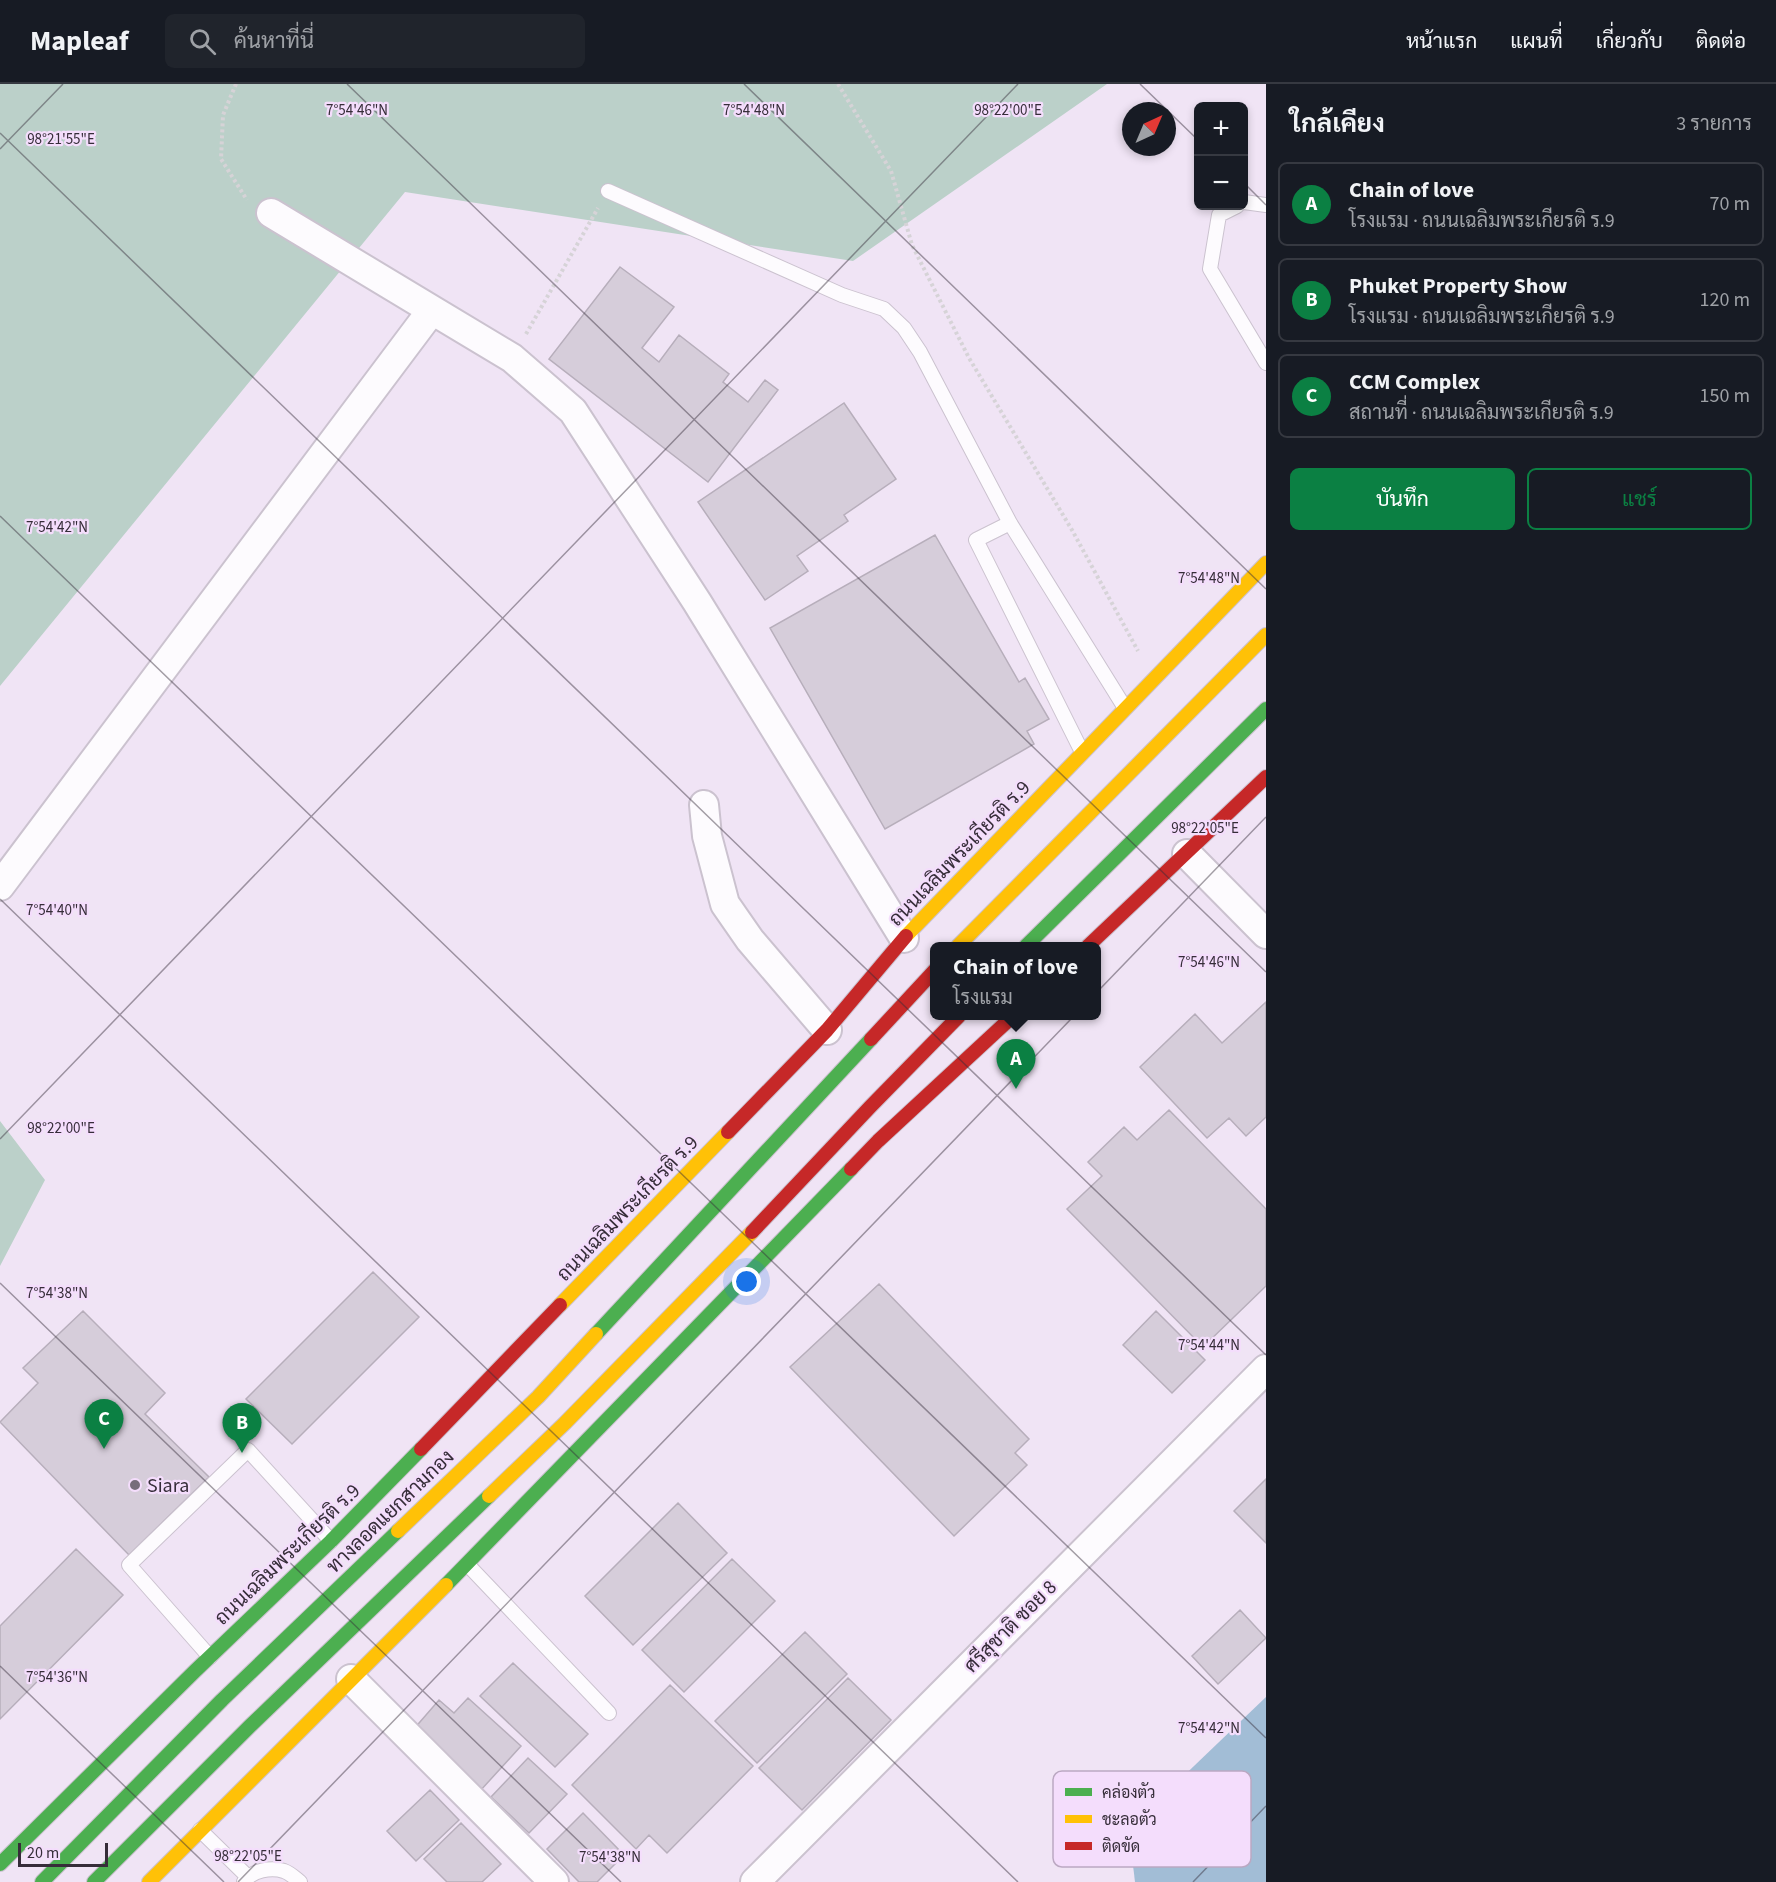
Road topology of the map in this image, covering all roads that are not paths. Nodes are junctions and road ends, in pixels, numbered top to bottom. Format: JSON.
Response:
{"nodes":[{"id":1,"x":608,"y":191,"type":"road end"},
{"id":2,"x":1248,"y":203,"type":"edge"},
{"id":3,"x":1266,"y":205,"type":"edge"},
{"id":4,"x":1228,"y":210,"type":"edge"},
{"id":5,"x":271,"y":213,"type":"road end"},
{"id":6,"x":432,"y":310,"type":"junction"},
{"id":7,"x":1266,"y":363,"type":"edge"},
{"id":8,"x":1011,"y":524,"type":"junction"},
{"id":9,"x":1266,"y":563,"type":"edge"},
{"id":10,"x":1266,"y":635,"type":"edge"},
{"id":11,"x":1266,"y":709,"type":"edge"},
{"id":12,"x":1126,"y":710,"type":"junction"},
{"id":13,"x":1083,"y":753,"type":"junction"},
{"id":14,"x":1266,"y":777,"type":"edge"},
{"id":15,"x":704,"y":805,"type":"dead end"},
{"id":16,"x":1188,"y":854,"type":"junction"},
{"id":17,"x":0,"y":886,"type":"edge"},
{"id":18,"x":1261,"y":919,"type":"edge"},
{"id":19,"x":904,"y":938,"type":"junction"},
{"id":20,"x":962,"y":942,"type":"edge"},
{"id":21,"x":1030,"y":942,"type":"edge"},
{"id":22,"x":1092,"y":942,"type":"edge"},
{"id":23,"x":930,"y":975,"type":"edge"},
{"id":24,"x":955,"y":1020,"type":"edge"},
{"id":25,"x":1009,"y":1020,"type":"edge"},
{"id":26,"x":826,"y":1030,"type":"junction"},
{"id":27,"x":757,"y":1160,"type":"junction"},
{"id":28,"x":792,"y":1192,"type":"junction"},
{"id":29,"x":692,"y":1211,"type":"dead end"},
{"id":30,"x":600,"y":1284,"type":"dead end"},
{"id":31,"x":517,"y":1350,"type":"junction"},
{"id":32,"x":1266,"y":1370,"type":"edge"},
{"id":33,"x":597,"y":1429,"type":"junction"},
{"id":34,"x":331,"y":1541,"type":"junction"},
{"id":35,"x":467,"y":1564,"type":"junction"},
{"id":36,"x":210,"y":1657,"type":"junction"},
{"id":37,"x":351,"y":1679,"type":"junction"},
{"id":38,"x":609,"y":1713,"type":"dead end"},
{"id":39,"x":200,"y":1830,"type":"junction"},
{"id":40,"x":0,"y":1864,"type":"edge"},
{"id":41,"x":246,"y":1879,"type":"edge"},
{"id":42,"x":42,"y":1882,"type":"edge"},
{"id":43,"x":94,"y":1882,"type":"edge"},
{"id":44,"x":149,"y":1882,"type":"edge"},
{"id":45,"x":300,"y":1882,"type":"edge"},
{"id":46,"x":554,"y":1882,"type":"edge"},
{"id":47,"x":755,"y":1882,"type":"edge"}],
"edges":[{"from":1,"to":8,"type":"lane"},
{"from":2,"to":3,"type":"lane"},
{"from":4,"to":7,"type":"lane"},
{"from":5,"to":6,"type":"street"},
{"from":6,"to":17,"type":"street"},
{"from":6,"to":19,"type":"street"},
{"from":8,"to":12,"type":"lane"},
{"from":8,"to":13,"type":"lane"},
{"from":9,"to":12,"type":"main road","name":"ถนนเฉลิมพระเกียรติ ร.9"},
{"from":10,"to":20,"type":"main road"},
{"from":11,"to":21,"type":"main road"},
{"from":12,"to":13,"type":"main road","name":"ถนนเฉลิมพระเกียรติ ร.9"},
{"from":13,"to":19,"type":"main road","name":"ถนนเฉลิมพระเกียรติ ร.9"},
{"from":14,"to":16,"type":"main road"},
{"from":15,"to":26,"type":"street"},
{"from":16,"to":18,"type":"street"},
{"from":16,"to":22,"type":"main road"},
{"from":19,"to":26,"type":"main road","name":"ถนนเฉลิมพระเกียรติ ร.9"},
{"from":23,"to":27,"type":"main road"},
{"from":24,"to":28,"type":"main road"},
{"from":25,"to":33,"type":"main road"},
{"from":26,"to":31,"type":"main road","name":"ถนนเฉลิมพระเกียรติ ร.9"},
{"from":27,"to":29,"type":"main road"},
{"from":27,"to":42,"type":"main road","name":"ทางลอดแยกสามกอง"},
{"from":28,"to":33,"type":"main road"},
{"from":28,"to":43,"type":"main road"},
{"from":30,"to":31,"type":"main road"},
{"from":31,"to":34,"type":"main road","name":"ถนนเฉลิมพระเกียรติ ร.9"},
{"from":32,"to":47,"type":"street","name":"ศรีสุชาติ ซอย 8"},
{"from":33,"to":35,"type":"main road"},
{"from":34,"to":36,"type":"main road","name":"ถนนเฉลิมพระเกียรติ ร.9"},
{"from":34,"to":36,"type":"lane"},
{"from":35,"to":37,"type":"main road"},
{"from":35,"to":38,"type":"lane"},
{"from":36,"to":40,"type":"main road","name":"ถนนเฉลิมพระเกียรติ ร.9"},
{"from":37,"to":39,"type":"main road"},
{"from":37,"to":46,"type":"street"},
{"from":39,"to":41,"type":"lane"},
{"from":39,"to":44,"type":"main road"},
{"from":41,"to":45,"type":"lane"}]}
